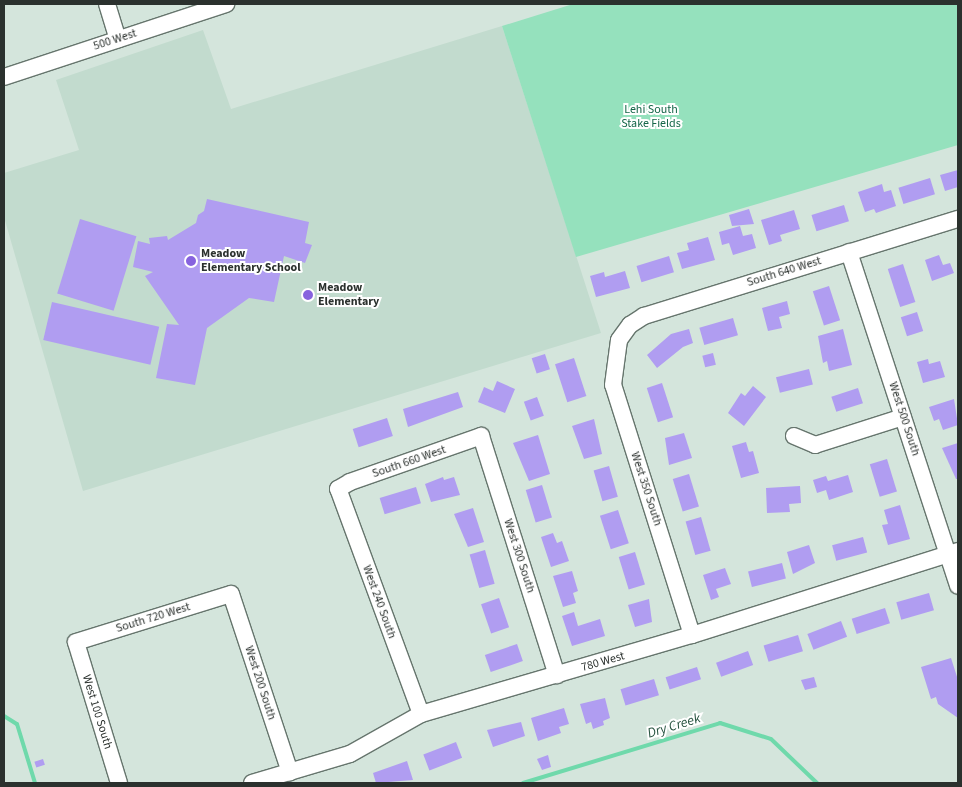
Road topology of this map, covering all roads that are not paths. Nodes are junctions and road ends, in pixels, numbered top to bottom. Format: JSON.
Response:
{"nodes":[{"id":1,"x":107,"y":4,"type":"edge"},
{"id":2,"x":226,"y":4,"type":"edge"},
{"id":3,"x":118,"y":39,"type":"junction"},
{"id":4,"x":4,"y":77,"type":"edge"},
{"id":5,"x":958,"y":219,"type":"edge"},
{"id":6,"x":849,"y":252,"type":"junction"},
{"id":7,"x":618,"y":340,"type":"joint"},
{"id":8,"x":903,"y":418,"type":"junction"},
{"id":9,"x":481,"y":436,"type":"joint"},
{"id":10,"x":794,"y":436,"type":"dead end"},
{"id":11,"x":338,"y":489,"type":"joint"},
{"id":12,"x":953,"y":552,"type":"edge"},
{"id":13,"x":958,"y":586,"type":"edge"},
{"id":14,"x":231,"y":594,"type":"joint"},
{"id":15,"x":692,"y":635,"type":"junction"},
{"id":16,"x":76,"y":642,"type":"joint"},
{"id":17,"x":557,"y":675,"type":"junction"},
{"id":18,"x":421,"y":714,"type":"junction"},
{"id":19,"x":290,"y":772,"type":"junction"},
{"id":20,"x":119,"y":783,"type":"edge"},
{"id":21,"x":252,"y":783,"type":"edge"}],
"edges":[{"from":1,"to":3,"type":"street"},
{"from":2,"to":3,"type":"street","name":"500 West"},
{"from":3,"to":4,"type":"street","name":"500 West"},
{"from":5,"to":6,"type":"street","name":"South 640 West"},
{"from":6,"to":7,"type":"street","name":"South 640 West"},
{"from":6,"to":8,"type":"street","name":"West 500 South"},
{"from":7,"to":15,"type":"street","name":"West 350 South"},
{"from":8,"to":10,"type":"street"},
{"from":8,"to":12,"type":"street","name":"West 500 South"},
{"from":9,"to":11,"type":"street","name":"South 660 West"},
{"from":9,"to":17,"type":"street","name":"West 300 South"},
{"from":11,"to":18,"type":"street","name":"West 240 South"},
{"from":12,"to":13,"type":"street","name":"West 500 South"},
{"from":12,"to":15,"type":"street","name":"780 West"},
{"from":14,"to":16,"type":"street","name":"South 720 West"},
{"from":14,"to":19,"type":"street","name":"West 200 South"},
{"from":15,"to":17,"type":"street","name":"780 West"},
{"from":16,"to":20,"type":"street","name":"West 100 South"},
{"from":17,"to":18,"type":"street","name":"780 West"},
{"from":18,"to":19,"type":"street","name":"780 West"},
{"from":19,"to":21,"type":"street","name":"780 West"}]}
